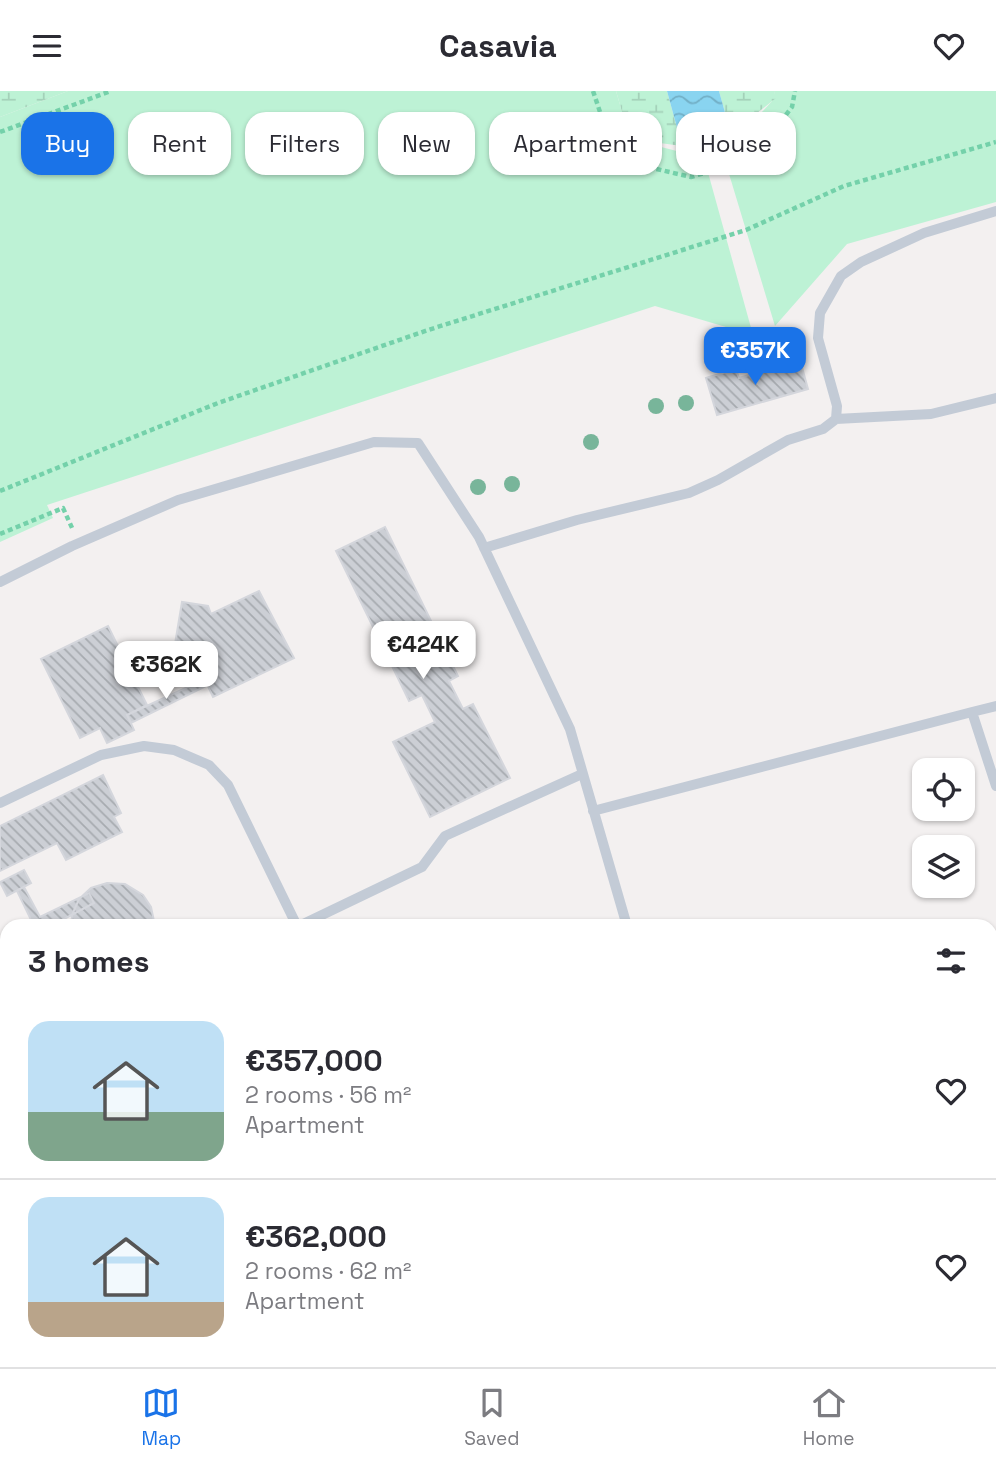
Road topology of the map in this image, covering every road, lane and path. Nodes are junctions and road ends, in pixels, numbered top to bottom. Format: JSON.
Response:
{"nodes":[{"id":1,"x":111,"y":91,"type":"edge"},
{"id":2,"x":593,"y":91,"type":"edge"},
{"id":3,"x":795,"y":91,"type":"edge"},
{"id":4,"x":0,"y":132,"type":"edge"},
{"id":5,"x":996,"y":142,"type":"edge"},
{"id":6,"x":996,"y":211,"type":"edge"},
{"id":7,"x":996,"y":398,"type":"edge"},
{"id":8,"x":836,"y":419,"type":"junction"},
{"id":9,"x":0,"y":491,"type":"edge"},
{"id":10,"x":0,"y":534,"type":"edge"},
{"id":11,"x":80,"y":543,"type":"junction"},
{"id":12,"x":484,"y":548,"type":"junction"},
{"id":13,"x":0,"y":582,"type":"edge"},
{"id":14,"x":996,"y":706,"type":"edge"},
{"id":15,"x":972,"y":712,"type":"junction"},
{"id":16,"x":582,"y":774,"type":"junction"},
{"id":17,"x":996,"y":786,"type":"edge"},
{"id":18,"x":0,"y":803,"type":"edge"},
{"id":19,"x":593,"y":811,"type":"junction"},
{"id":20,"x":295,"y":919,"type":"edge"},
{"id":21,"x":313,"y":919,"type":"edge"},
{"id":22,"x":624,"y":919,"type":"edge"}],
"edges":[{"from":1,"to":4,"type":"path"},
{"from":2,"to":3,"type":"path"},
{"from":5,"to":9,"type":"path"},
{"from":6,"to":8,"type":"lane"},
{"from":7,"to":8,"type":"lane"},
{"from":8,"to":12,"type":"lane"},
{"from":10,"to":11,"type":"path"},
{"from":11,"to":12,"type":"lane"},
{"from":11,"to":13,"type":"lane"},
{"from":12,"to":16,"type":"lane"},
{"from":14,"to":15,"type":"lane"},
{"from":15,"to":17,"type":"lane"},
{"from":15,"to":19,"type":"lane"},
{"from":16,"to":19,"type":"lane"},
{"from":16,"to":21,"type":"lane"},
{"from":18,"to":20,"type":"lane"},
{"from":19,"to":22,"type":"lane"}]}
